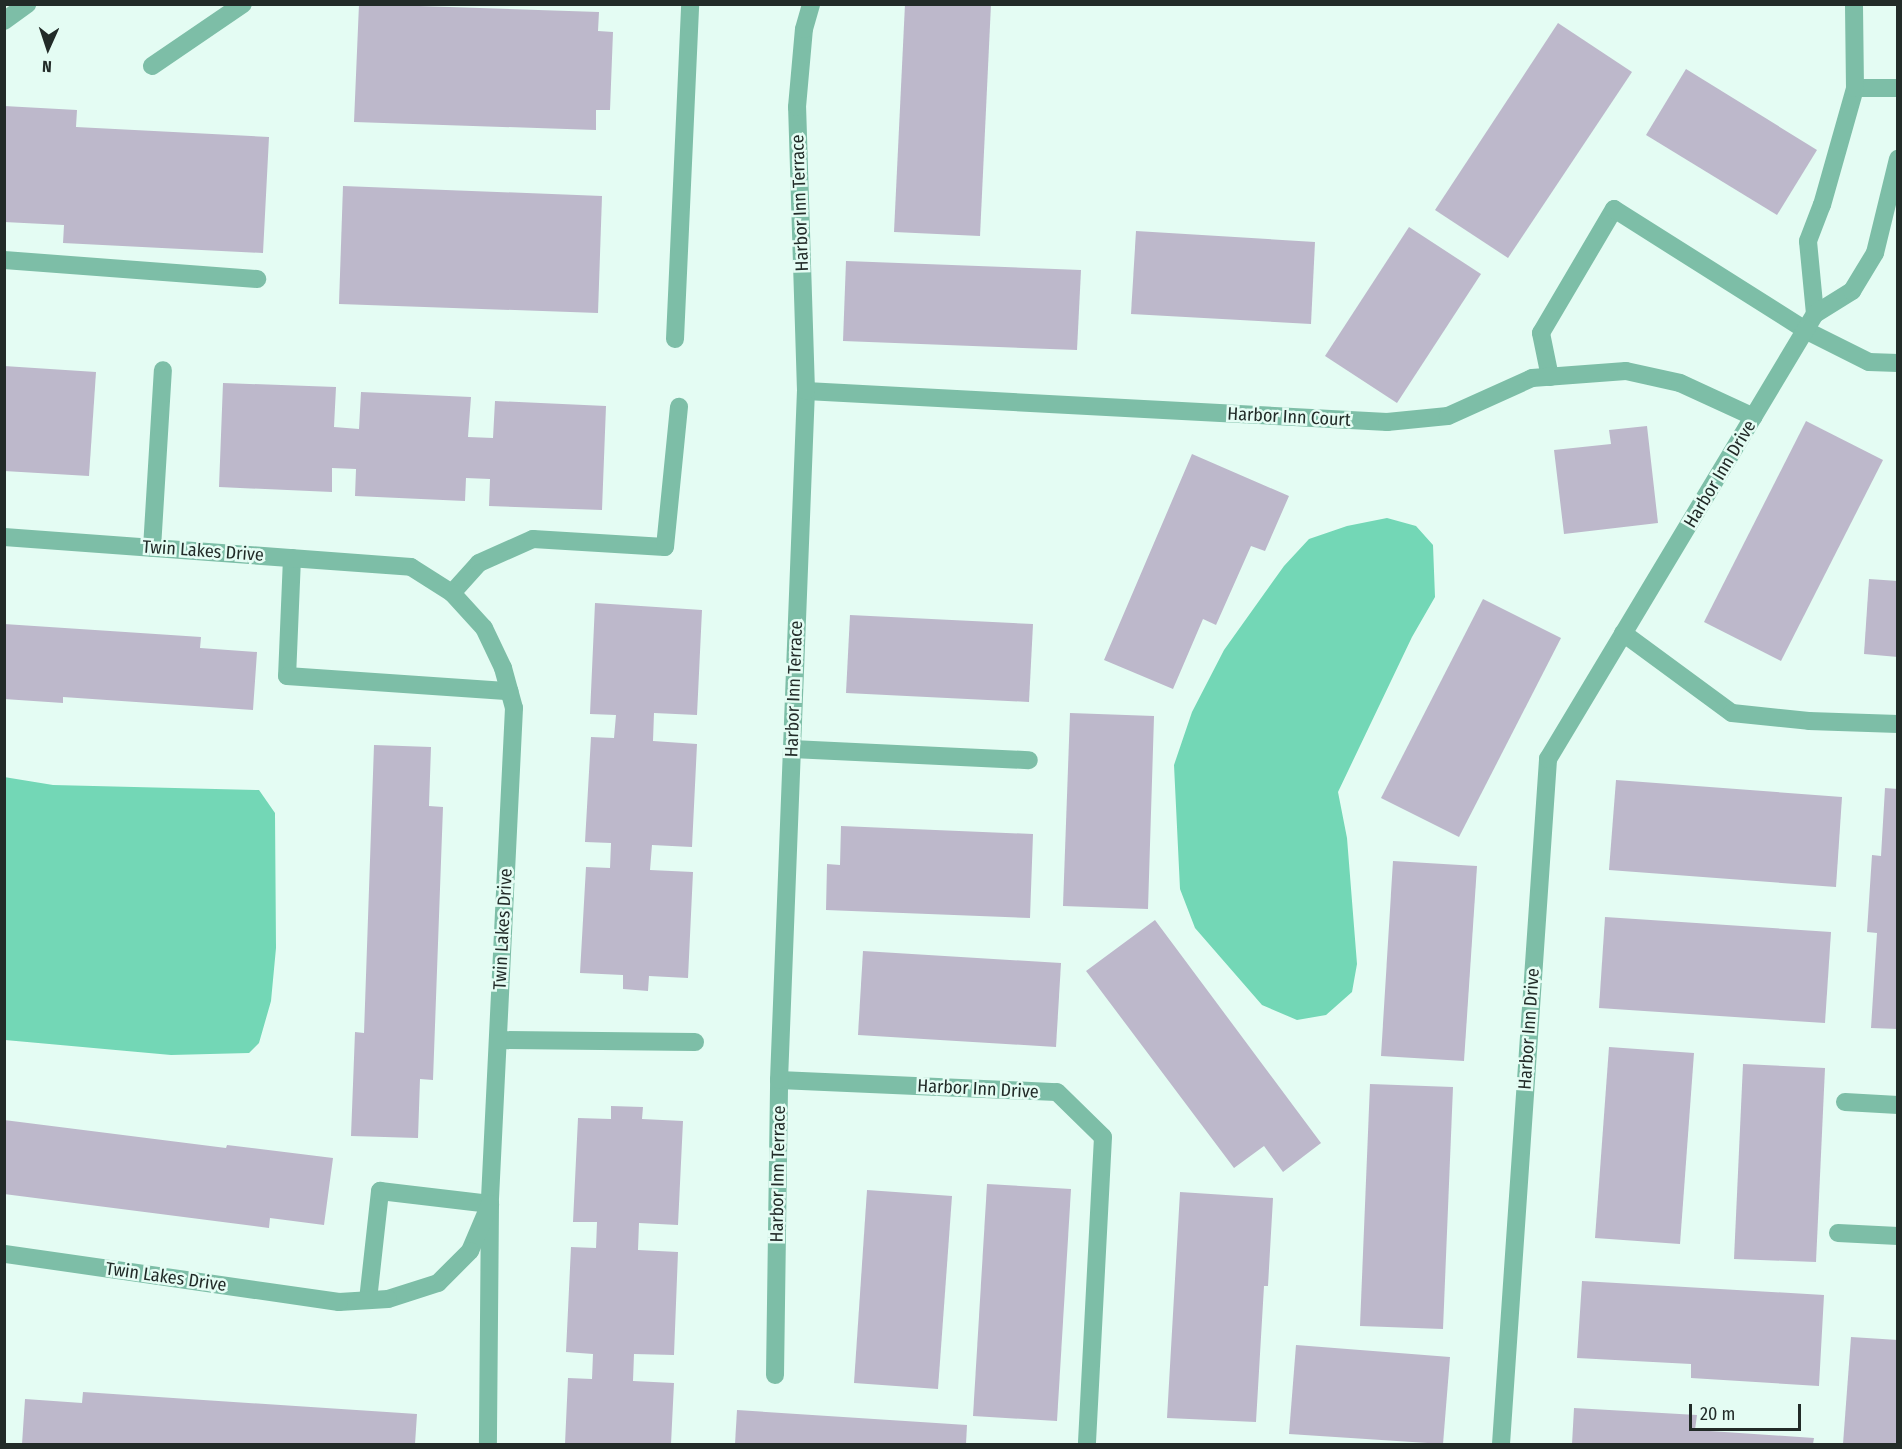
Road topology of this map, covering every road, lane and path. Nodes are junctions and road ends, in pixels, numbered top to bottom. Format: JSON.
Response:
{"nodes":[{"id":1,"x":27,"y":4,"type":"edge"},
{"id":2,"x":243,"y":4,"type":"edge"},
{"id":3,"x":690,"y":4,"type":"edge"},
{"id":4,"x":811,"y":4,"type":"edge"},
{"id":5,"x":1854,"y":4,"type":"edge"},
{"id":6,"x":4,"y":21,"type":"edge"},
{"id":7,"x":152,"y":66,"type":"dead end"},
{"id":8,"x":1855,"y":88,"type":"junction"},
{"id":9,"x":1898,"y":88,"type":"edge"},
{"id":10,"x":1898,"y":159,"type":"edge"},
{"id":11,"x":4,"y":260,"type":"edge"},
{"id":12,"x":257,"y":279,"type":"dead end"},
{"id":13,"x":1815,"y":314,"type":"junction"},
{"id":14,"x":1807,"y":331,"type":"junction"},
{"id":15,"x":675,"y":339,"type":"dead end"},
{"id":16,"x":1898,"y":363,"type":"edge"},
{"id":17,"x":163,"y":370,"type":"dead end"},
{"id":18,"x":1550,"y":377,"type":"junction"},
{"id":19,"x":806,"y":391,"type":"junction"},
{"id":20,"x":679,"y":407,"type":"dead end"},
{"id":21,"x":1754,"y":417,"type":"junction"},
{"id":22,"x":4,"y":537,"type":"edge"},
{"id":23,"x":152,"y":548,"type":"junction"},
{"id":24,"x":292,"y":558,"type":"junction"},
{"id":25,"x":452,"y":593,"type":"junction"},
{"id":26,"x":1623,"y":633,"type":"junction"},
{"id":27,"x":509,"y":691,"type":"junction"},
{"id":28,"x":1898,"y":724,"type":"edge"},
{"id":29,"x":792,"y":748,"type":"junction"},
{"id":30,"x":1029,"y":760,"type":"dead end"},
{"id":31,"x":498,"y":1040,"type":"junction"},
{"id":32,"x":694,"y":1042,"type":"dead end"},
{"id":33,"x":779,"y":1080,"type":"junction"},
{"id":34,"x":1845,"y":1102,"type":"dead end"},
{"id":35,"x":1898,"y":1105,"type":"edge"},
{"id":36,"x":490,"y":1204,"type":"junction"},
{"id":37,"x":1838,"y":1233,"type":"dead end"},
{"id":38,"x":1898,"y":1236,"type":"edge"},
{"id":39,"x":4,"y":1254,"type":"edge"},
{"id":40,"x":368,"y":1300,"type":"junction"},
{"id":41,"x":775,"y":1375,"type":"dead end"},
{"id":42,"x":488,"y":1444,"type":"edge"},
{"id":43,"x":1087,"y":1444,"type":"edge"},
{"id":44,"x":1501,"y":1444,"type":"edge"}],
"edges":[{"from":1,"to":6,"type":"street"},
{"from":2,"to":7,"type":"street"},
{"from":3,"to":15,"type":"street"},
{"from":4,"to":19,"type":"street","name":"Harbor Inn Terrace"},
{"from":5,"to":8,"type":"street"},
{"from":8,"to":9,"type":"street"},
{"from":8,"to":13,"type":"street"},
{"from":10,"to":13,"type":"street"},
{"from":11,"to":12,"type":"street"},
{"from":13,"to":14,"type":"street","name":"Harbor Inn Drive"},
{"from":14,"to":16,"type":"street"},
{"from":14,"to":18,"type":"street"},
{"from":14,"to":21,"type":"street","name":"Harbor Inn Drive"},
{"from":17,"to":23,"type":"street"},
{"from":18,"to":19,"type":"street","name":"Harbor Inn Court"},
{"from":18,"to":21,"type":"street","name":"Harbor Inn Court"},
{"from":19,"to":29,"type":"street","name":"Harbor Inn Terrace"},
{"from":20,"to":25,"type":"street"},
{"from":21,"to":26,"type":"street","name":"Harbor Inn Drive"},
{"from":22,"to":23,"type":"street","name":"Twin Lakes Drive"},
{"from":23,"to":24,"type":"street","name":"Twin Lakes Drive"},
{"from":24,"to":25,"type":"street","name":"Twin Lakes Drive"},
{"from":24,"to":27,"type":"street"},
{"from":25,"to":27,"type":"street","name":"Twin Lakes Drive"},
{"from":26,"to":28,"type":"street"},
{"from":26,"to":44,"type":"street","name":"Harbor Inn Drive"},
{"from":27,"to":31,"type":"street","name":"Twin Lakes Drive"},
{"from":29,"to":30,"type":"street"},
{"from":29,"to":33,"type":"street","name":"Harbor Inn Terrace"},
{"from":31,"to":32,"type":"street"},
{"from":31,"to":36,"type":"street","name":"Twin Lakes Drive"},
{"from":33,"to":41,"type":"street","name":"Harbor Inn Terrace"},
{"from":33,"to":43,"type":"street","name":"Harbor Inn Drive"},
{"from":34,"to":35,"type":"street"},
{"from":36,"to":40,"type":"street","name":"Twin Lakes Drive"},
{"from":36,"to":40,"type":"street"},
{"from":36,"to":42,"type":"street"},
{"from":37,"to":38,"type":"street"},
{"from":39,"to":40,"type":"street","name":"Twin Lakes Drive"}]}
